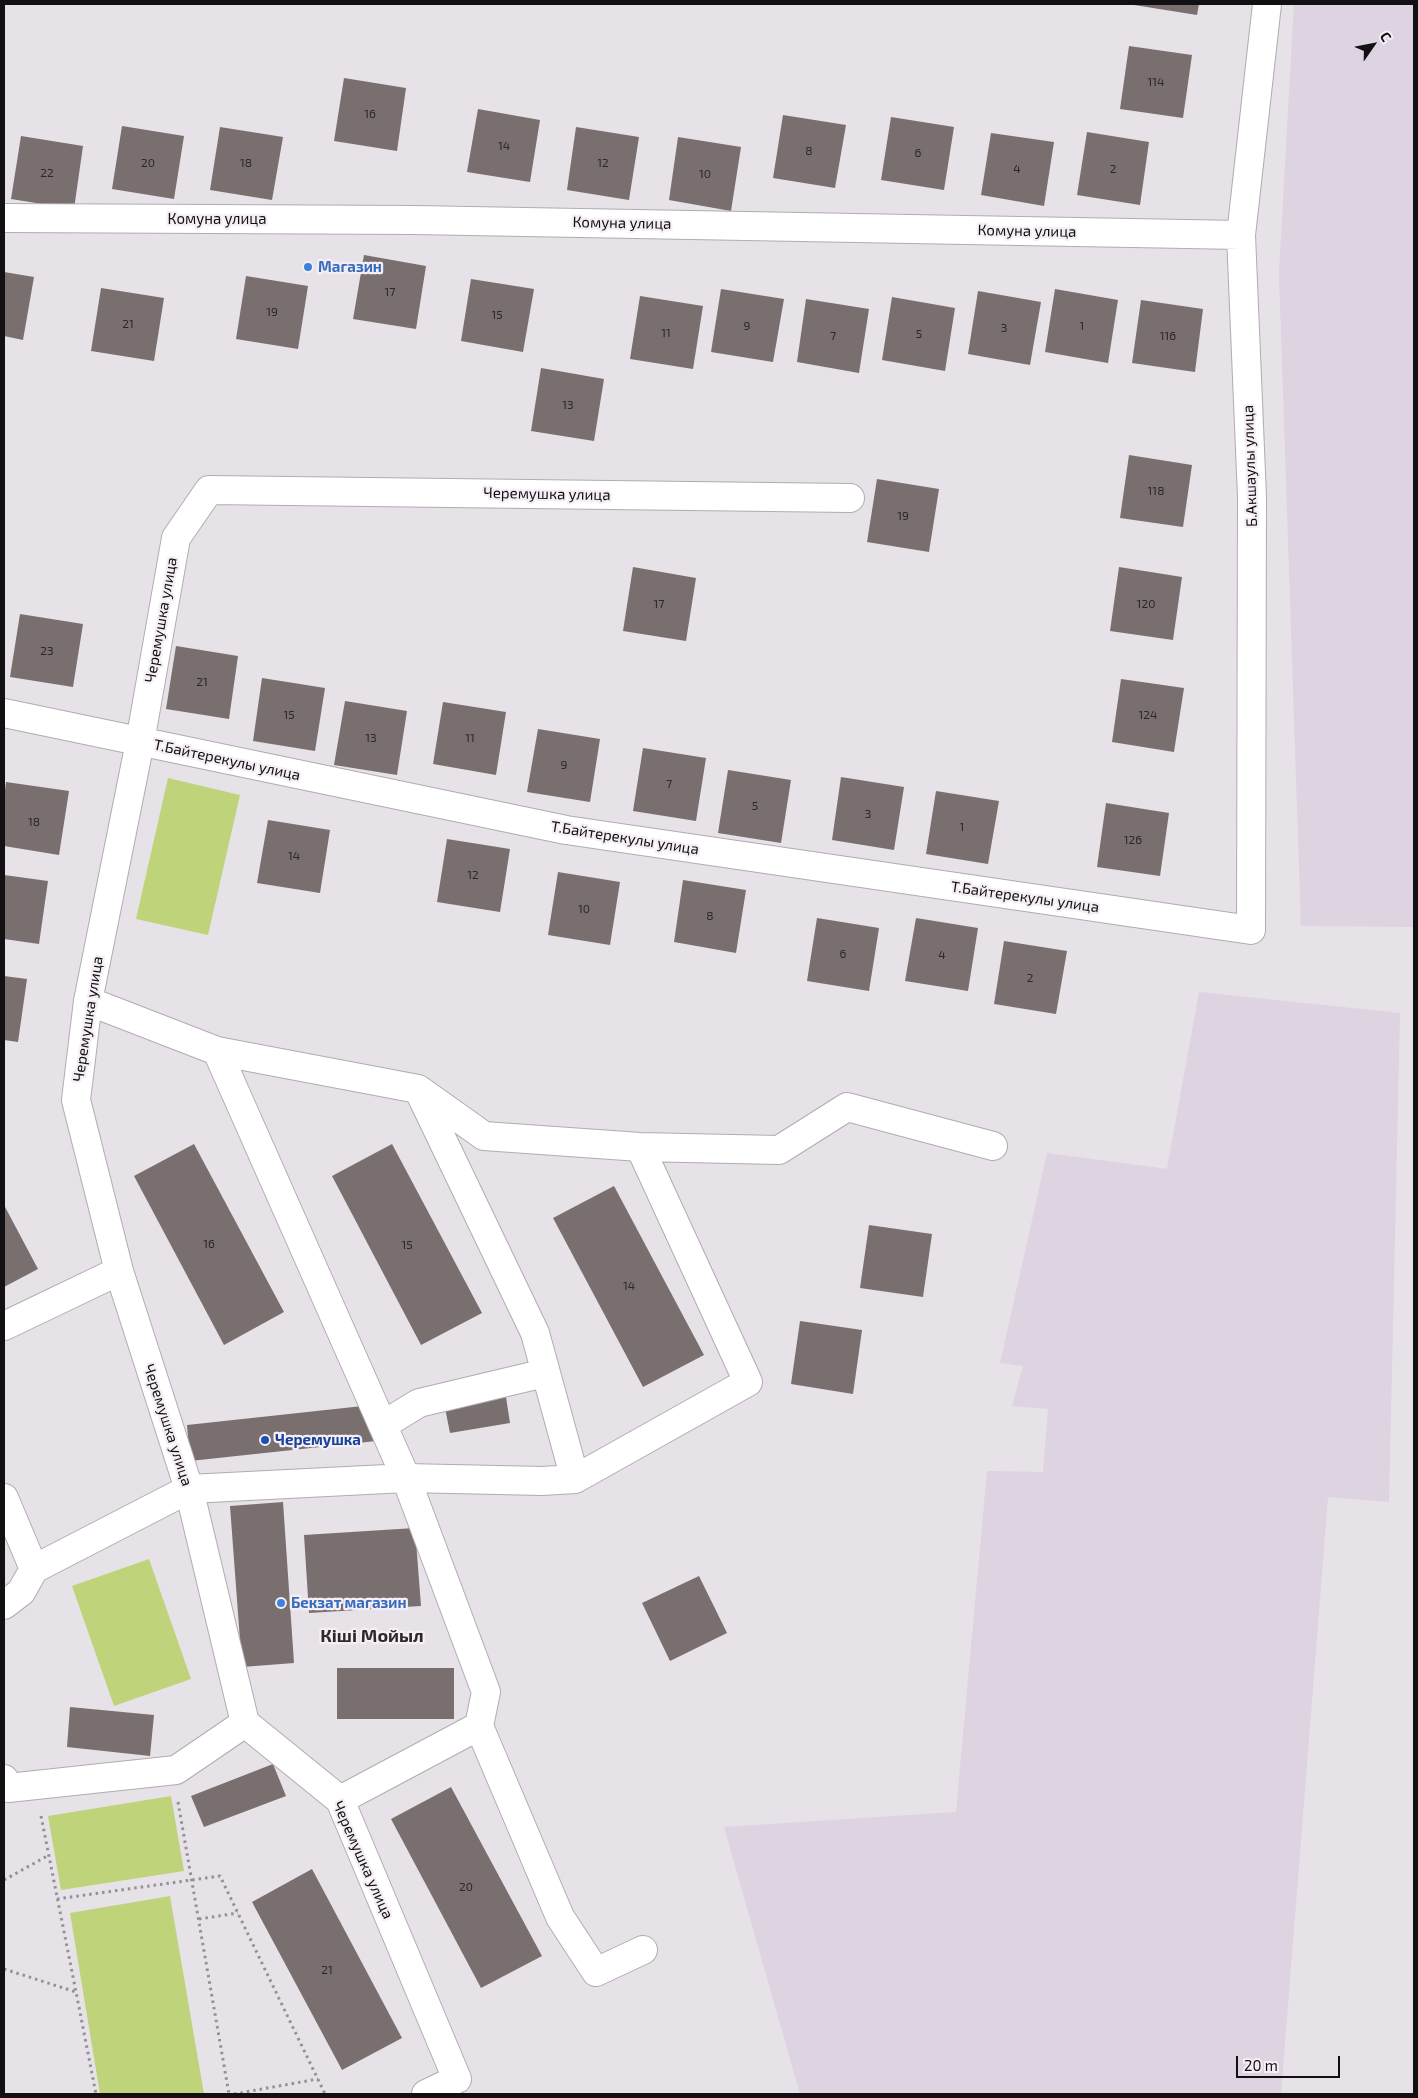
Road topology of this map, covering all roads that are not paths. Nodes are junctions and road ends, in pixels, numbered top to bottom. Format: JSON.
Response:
{"nodes":[{"id":1,"x":1266,"y":4,"type":"edge"},
{"id":2,"x":4,"y":218,"type":"edge"},
{"id":3,"x":1241,"y":235,"type":"junction"},
{"id":4,"x":850,"y":498,"type":"dead end"},
{"id":5,"x":4,"y":713,"type":"edge"},
{"id":6,"x":140,"y":742,"type":"junction"},
{"id":7,"x":1251,"y":930,"type":"joint"},
{"id":8,"x":88,"y":1001,"type":"junction"},
{"id":9,"x":217,"y":1051,"type":"junction"},
{"id":10,"x":418,"y":1089,"type":"junction"},
{"id":11,"x":993,"y":1146,"type":"dead end"},
{"id":12,"x":640,"y":1147,"type":"junction"},
{"id":13,"x":119,"y":1271,"type":"junction"},
{"id":14,"x":4,"y":1326,"type":"edge"},
{"id":15,"x":545,"y":1373,"type":"junction"},
{"id":16,"x":383,"y":1425,"type":"junction"},
{"id":17,"x":406,"y":1478,"type":"junction"},
{"id":18,"x":575,"y":1479,"type":"junction"},
{"id":19,"x":189,"y":1489,"type":"junction"},
{"id":20,"x":4,"y":1498,"type":"edge"},
{"id":21,"x":34,"y":1569,"type":"junction"},
{"id":22,"x":4,"y":1605,"type":"edge"},
{"id":23,"x":244,"y":1723,"type":"junction"},
{"id":24,"x":479,"y":1726,"type":"junction"},
{"id":25,"x":4,"y":1779,"type":"edge"},
{"id":26,"x":340,"y":1800,"type":"junction"},
{"id":27,"x":643,"y":1950,"type":"dead end"},
{"id":28,"x":426,"y":2094,"type":"edge"}],
"edges":[{"from":1,"to":3,"type":"street","name":"Б.Акшаулы улица"},
{"from":2,"to":3,"type":"street","name":"Комуна улица"},
{"from":3,"to":7,"type":"street","name":"Б.Акшаулы улица"},
{"from":4,"to":6,"type":"street","name":"Черемушка улица"},
{"from":5,"to":6,"type":"street","name":"Т.Байтерекулы улица"},
{"from":6,"to":7,"type":"street","name":"Т.Байтерекулы улица"},
{"from":6,"to":8,"type":"street","name":"Черемушка улица"},
{"from":8,"to":9,"type":"street"},
{"from":8,"to":13,"type":"street","name":"Черемушка улица"},
{"from":9,"to":10,"type":"street"},
{"from":9,"to":16,"type":"street"},
{"from":10,"to":12,"type":"street"},
{"from":10,"to":15,"type":"street"},
{"from":11,"to":12,"type":"street"},
{"from":12,"to":18,"type":"street"},
{"from":13,"to":14,"type":"street"},
{"from":13,"to":19,"type":"street","name":"Черемушка улица"},
{"from":15,"to":16,"type":"street"},
{"from":15,"to":18,"type":"street"},
{"from":16,"to":17,"type":"street"},
{"from":17,"to":18,"type":"street"},
{"from":17,"to":19,"type":"street"},
{"from":17,"to":24,"type":"street"},
{"from":19,"to":21,"type":"street"},
{"from":19,"to":23,"type":"street","name":"Черемушка улица"},
{"from":20,"to":21,"type":"street"},
{"from":21,"to":22,"type":"street"},
{"from":23,"to":25,"type":"street"},
{"from":23,"to":26,"type":"street","name":"Черемушка улица"},
{"from":24,"to":26,"type":"street"},
{"from":24,"to":27,"type":"street"},
{"from":26,"to":28,"type":"street","name":"Черемушка улица"}]}
